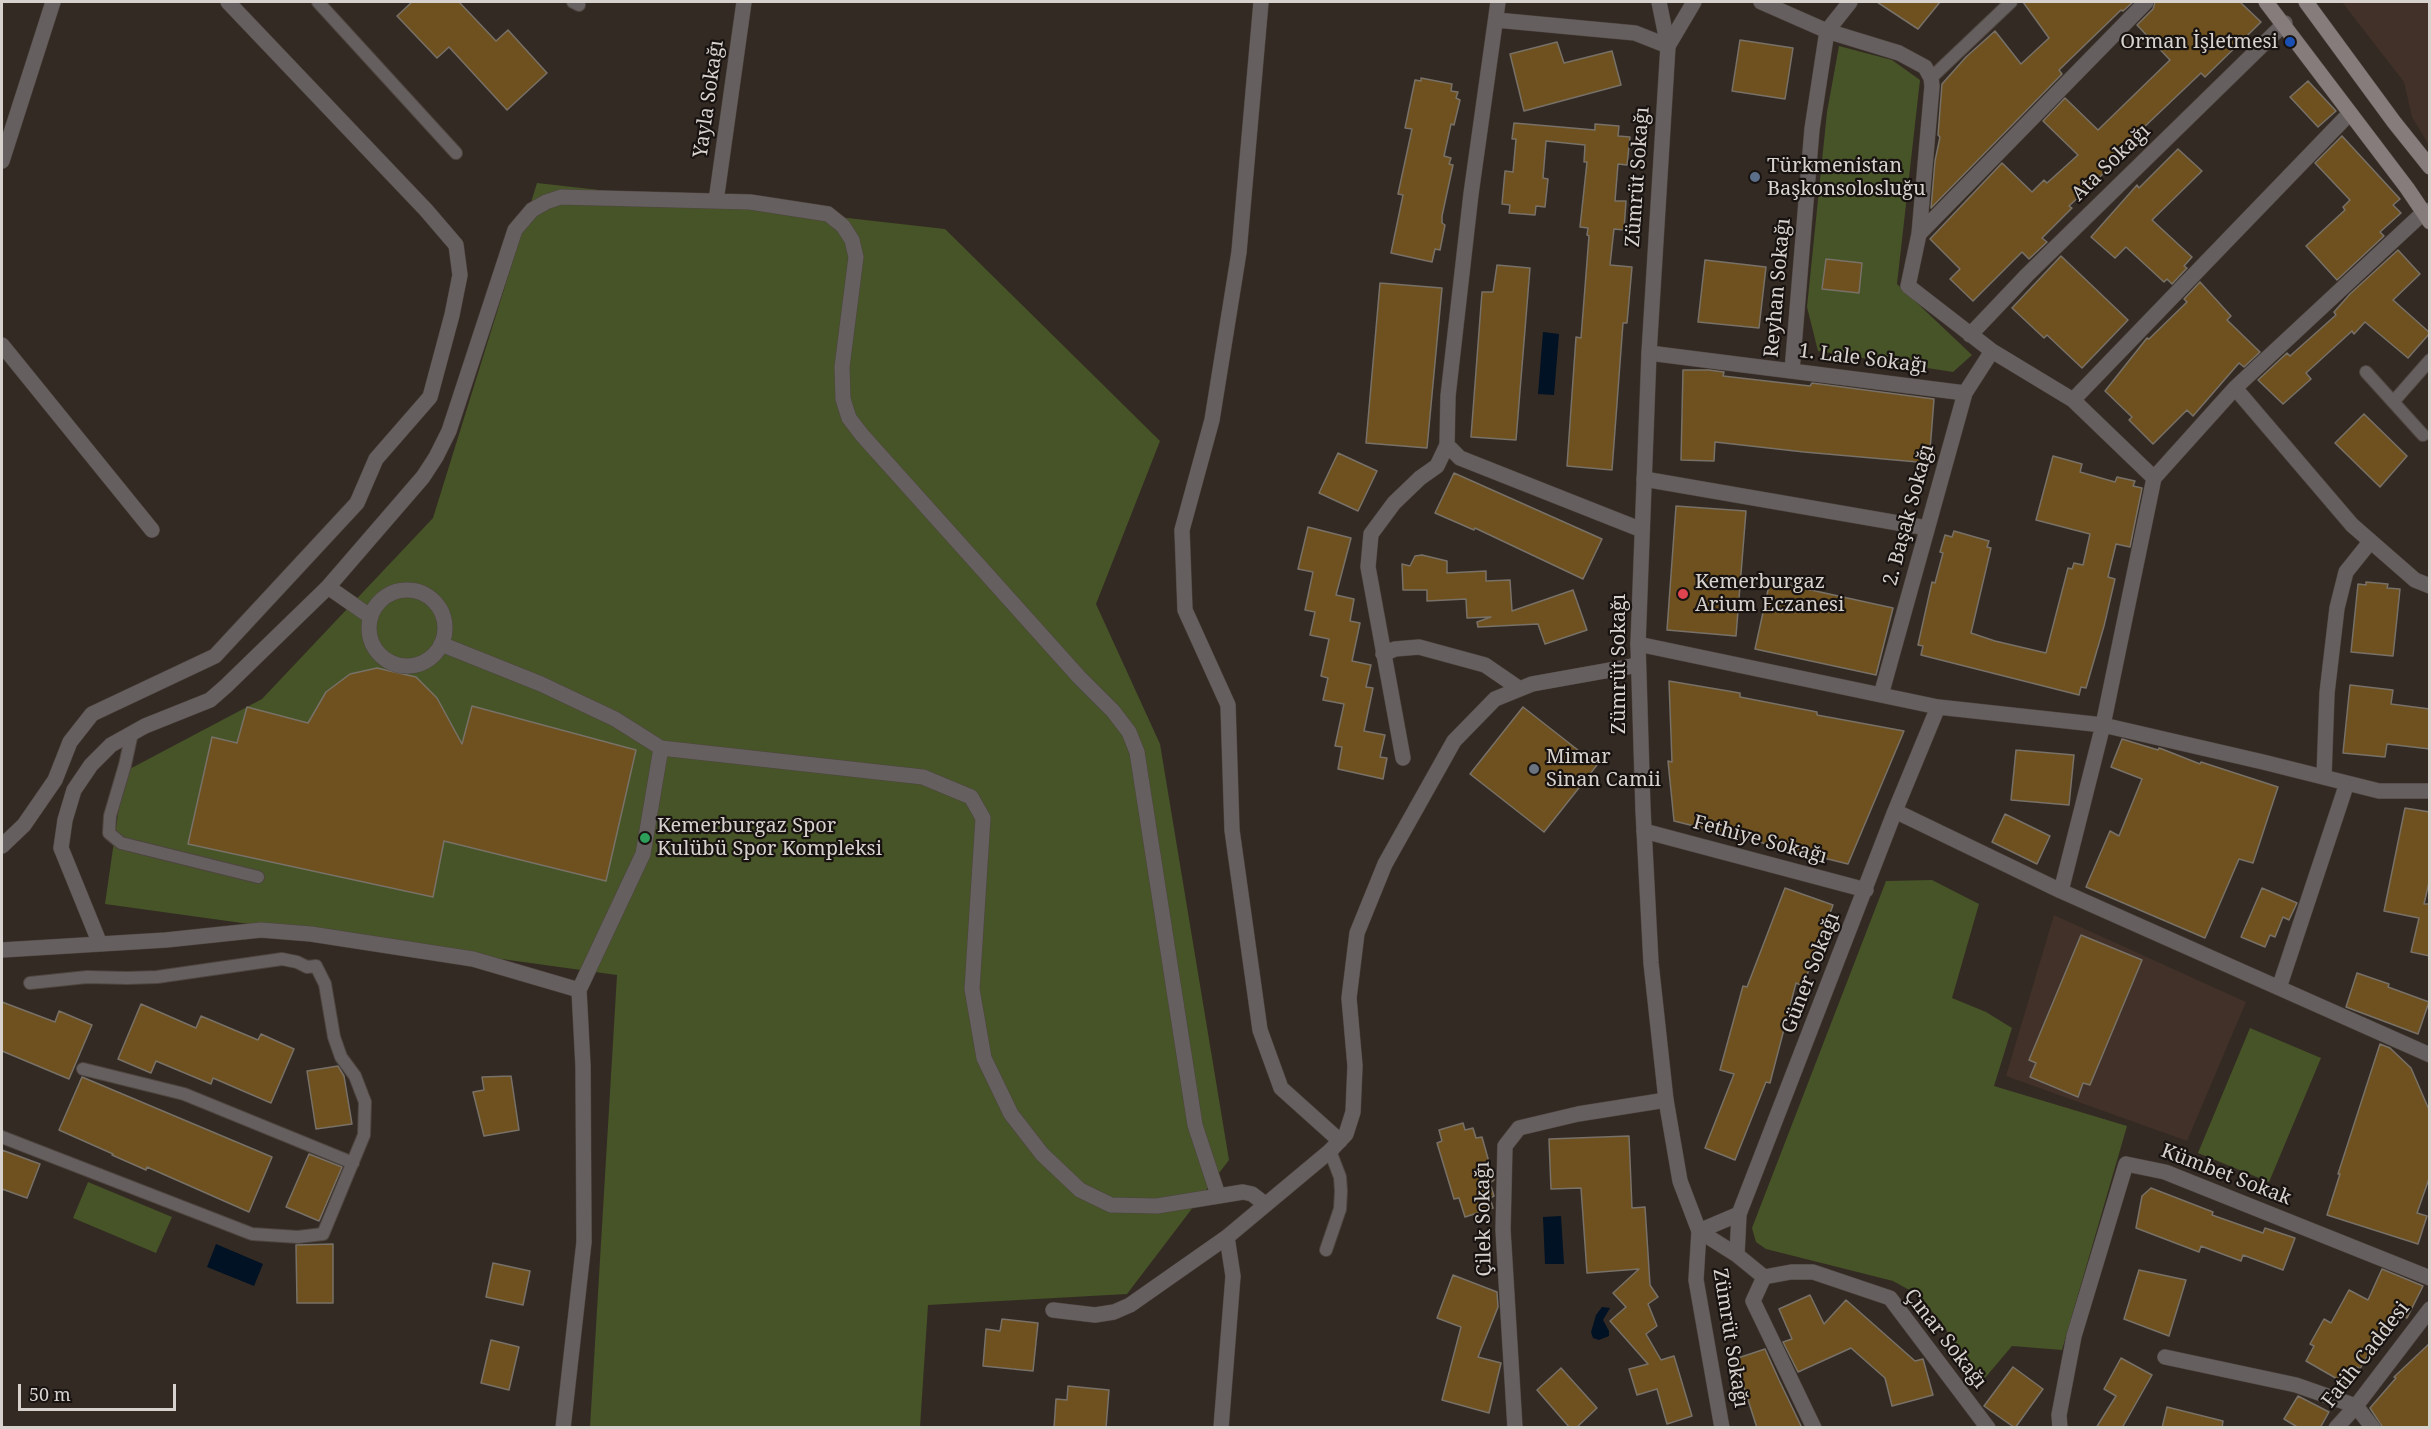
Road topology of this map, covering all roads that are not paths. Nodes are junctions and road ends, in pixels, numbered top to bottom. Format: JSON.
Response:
{"nodes":[{"id":1,"x":53,"y":2,"type":"edge"},
{"id":2,"x":228,"y":2,"type":"edge"},
{"id":3,"x":318,"y":2,"type":"edge"},
{"id":4,"x":744,"y":2,"type":"edge"},
{"id":5,"x":1261,"y":2,"type":"edge"},
{"id":6,"x":1498,"y":2,"type":"edge"},
{"id":7,"x":1659,"y":2,"type":"edge"},
{"id":8,"x":1694,"y":2,"type":"edge"},
{"id":9,"x":1761,"y":2,"type":"edge"},
{"id":10,"x":1850,"y":2,"type":"edge"},
{"id":11,"x":2011,"y":2,"type":"edge"},
{"id":12,"x":2146,"y":2,"type":"edge"},
{"id":13,"x":2266,"y":2,"type":"edge"},
{"id":14,"x":2306,"y":2,"type":"edge"},
{"id":15,"x":1496,"y":20,"type":"junction"},
{"id":16,"x":2285,"y":23,"type":"junction"},
{"id":17,"x":1827,"y":32,"type":"junction"},
{"id":18,"x":1668,"y":46,"type":"junction"},
{"id":19,"x":1931,"y":78,"type":"junction"},
{"id":20,"x":2350,"y":113,"type":"junction"},
{"id":21,"x":456,"y":153,"type":"dead end"},
{"id":22,"x":2,"y":161,"type":"edge"},
{"id":23,"x":2430,"y":166,"type":"edge"},
{"id":24,"x":716,"y":201,"type":"junction"},
{"id":25,"x":2427,"y":215,"type":"edge"},
{"id":26,"x":1919,"y":234,"type":"junction"},
{"id":27,"x":1970,"y":335,"type":"junction"},
{"id":28,"x":2,"y":345,"type":"edge"},
{"id":29,"x":1992,"y":351,"type":"junction"},
{"id":30,"x":1649,"y":353,"type":"junction"},
{"id":31,"x":2430,"y":360,"type":"edge"},
{"id":32,"x":1792,"y":371,"type":"junction"},
{"id":33,"x":2366,"y":372,"type":"dead end"},
{"id":34,"x":2235,"y":388,"type":"junction"},
{"id":35,"x":1965,"y":393,"type":"junction"},
{"id":36,"x":2073,"y":400,"type":"junction"},
{"id":37,"x":2394,"y":401,"type":"junction"},
{"id":38,"x":2423,"y":435,"type":"dead end"},
{"id":39,"x":1447,"y":445,"type":"junction"},
{"id":40,"x":2154,"y":478,"type":"junction"},
{"id":41,"x":1644,"y":479,"type":"junction"},
{"id":42,"x":1928,"y":528,"type":"junction"},
{"id":43,"x":152,"y":530,"type":"dead end"},
{"id":44,"x":1642,"y":530,"type":"junction"},
{"id":45,"x":2370,"y":542,"type":"junction"},
{"id":46,"x":2430,"y":586,"type":"edge"},
{"id":47,"x":328,"y":587,"type":"junction"},
{"id":48,"x":371,"y":617,"type":"junction"},
{"id":49,"x":441,"y":644,"type":"junction"},
{"id":50,"x":1638,"y":644,"type":"junction"},
{"id":51,"x":1383,"y":654,"type":"junction"},
{"id":52,"x":1638,"y":665,"type":"junction"},
{"id":53,"x":1520,"y":689,"type":"junction"},
{"id":54,"x":1881,"y":695,"type":"junction"},
{"id":55,"x":1938,"y":707,"type":"junction"},
{"id":56,"x":2103,"y":725,"type":"junction"},
{"id":57,"x":132,"y":733,"type":"junction"},
{"id":58,"x":661,"y":748,"type":"junction"},
{"id":59,"x":1403,"y":758,"type":"dead end"},
{"id":60,"x":2324,"y":777,"type":"junction"},
{"id":61,"x":2347,"y":783,"type":"junction"},
{"id":62,"x":2430,"y":791,"type":"edge"},
{"id":63,"x":1895,"y":811,"type":"junction"},
{"id":64,"x":1644,"y":831,"type":"junction"},
{"id":65,"x":2,"y":846,"type":"edge"},
{"id":66,"x":258,"y":877,"type":"dead end"},
{"id":67,"x":1866,"y":890,"type":"junction"},
{"id":68,"x":2061,"y":891,"type":"junction"},
{"id":69,"x":100,"y":944,"type":"junction"},
{"id":70,"x":2,"y":950,"type":"edge"},
{"id":71,"x":30,"y":983,"type":"dead end"},
{"id":72,"x":2279,"y":988,"type":"junction"},
{"id":73,"x":579,"y":990,"type":"junction"},
{"id":74,"x":2429,"y":1049,"type":"edge"},
{"id":75,"x":83,"y":1068,"type":"dead end"},
{"id":76,"x":1666,"y":1100,"type":"junction"},
{"id":77,"x":2,"y":1137,"type":"edge"},
{"id":78,"x":1335,"y":1146,"type":"junction"},
{"id":79,"x":353,"y":1163,"type":"junction"},
{"id":80,"x":1218,"y":1195,"type":"junction"},
{"id":81,"x":1266,"y":1204,"type":"junction"},
{"id":82,"x":1739,"y":1214,"type":"junction"},
{"id":83,"x":1699,"y":1231,"type":"junction"},
{"id":84,"x":1227,"y":1237,"type":"junction"},
{"id":85,"x":1326,"y":1250,"type":"dead end"},
{"id":86,"x":1737,"y":1255,"type":"junction"},
{"id":87,"x":1764,"y":1277,"type":"junction"},
{"id":88,"x":2430,"y":1278,"type":"edge"},
{"id":89,"x":1053,"y":1310,"type":"dead end"},
{"id":90,"x":2429,"y":1312,"type":"edge"},
{"id":91,"x":2165,"y":1357,"type":"dead end"},
{"id":92,"x":2356,"y":1406,"type":"junction"},
{"id":93,"x":1979,"y":1425,"type":"edge"},
{"id":94,"x":563,"y":1428,"type":"edge"},
{"id":95,"x":1221,"y":1428,"type":"edge"},
{"id":96,"x":1515,"y":1428,"type":"edge"},
{"id":97,"x":1722,"y":1428,"type":"edge"},
{"id":98,"x":1814,"y":1428,"type":"edge"},
{"id":99,"x":2060,"y":1428,"type":"edge"},
{"id":100,"x":2336,"y":1428,"type":"edge"},
{"id":101,"x":2373,"y":1428,"type":"edge"}],
"edges":[{"from":1,"to":22,"type":"street"},
{"from":2,"to":65,"type":"street"},
{"from":3,"to":21,"type":"lane"},
{"from":4,"to":24,"type":"street","name":"Yayla Sokağı"},
{"from":5,"to":78,"type":"street"},
{"from":6,"to":15,"type":"street"},
{"from":7,"to":18,"type":"street","name":"Zümrüt Sokağı"},
{"from":8,"to":18,"type":"street"},
{"from":9,"to":17,"type":"street"},
{"from":10,"to":17,"type":"street","name":"Reyhan Sokağı"},
{"from":11,"to":19,"type":"lane"},
{"from":12,"to":26,"type":"street"},
{"from":13,"to":16,"type":"main road"},
{"from":14,"to":23,"type":"main road"},
{"from":15,"to":18,"type":"street"},
{"from":15,"to":39,"type":"street"},
{"from":16,"to":20,"type":"main road"},
{"from":16,"to":27,"type":"street","name":"Ata Sokağı"},
{"from":17,"to":19,"type":"street"},
{"from":17,"to":32,"type":"street","name":"Reyhan Sokağı"},
{"from":18,"to":30,"type":"street","name":"Zümrüt Sokağı"},
{"from":19,"to":26,"type":"street"},
{"from":20,"to":25,"type":"main road"},
{"from":20,"to":36,"type":"street"},
{"from":24,"to":47,"type":"street"},
{"from":24,"to":80,"type":"street"},
{"from":25,"to":34,"type":"street"},
{"from":26,"to":27,"type":"street"},
{"from":27,"to":29,"type":"street"},
{"from":28,"to":43,"type":"street"},
{"from":29,"to":35,"type":"street","name":"2. Başak Sokağı"},
{"from":29,"to":36,"type":"street"},
{"from":30,"to":32,"type":"street","name":"1. Lale Sokağı"},
{"from":30,"to":41,"type":"street","name":"Zümrüt Sokağı"},
{"from":31,"to":37,"type":"lane"},
{"from":32,"to":35,"type":"street","name":"1. Lale Sokağı"},
{"from":33,"to":37,"type":"lane"},
{"from":34,"to":40,"type":"street"},
{"from":34,"to":45,"type":"street"},
{"from":35,"to":42,"type":"street","name":"2. Başak Sokağı"},
{"from":36,"to":40,"type":"street"},
{"from":37,"to":38,"type":"lane"},
{"from":39,"to":44,"type":"street"},
{"from":39,"to":51,"type":"street"},
{"from":40,"to":56,"type":"street"},
{"from":41,"to":42,"type":"street"},
{"from":41,"to":44,"type":"street","name":"Zümrüt Sokağı"},
{"from":42,"to":54,"type":"street","name":"2. Başak Sokağı"},
{"from":44,"to":50,"type":"street","name":"Zümrüt Sokağı"},
{"from":45,"to":46,"type":"street"},
{"from":45,"to":60,"type":"street"},
{"from":47,"to":48,"type":"street"},
{"from":47,"to":57,"type":"street"},
{"from":48,"to":49,"type":"street"},
{"from":48,"to":49,"type":"street"},
{"from":49,"to":58,"type":"street"},
{"from":50,"to":52,"type":"street","name":"Zümrüt Sokağı"},
{"from":50,"to":54,"type":"street"},
{"from":51,"to":53,"type":"street"},
{"from":51,"to":59,"type":"street"},
{"from":52,"to":53,"type":"street"},
{"from":52,"to":64,"type":"street","name":"Zümrüt Sokağı"},
{"from":53,"to":78,"type":"street"},
{"from":54,"to":55,"type":"street"},
{"from":55,"to":56,"type":"street"},
{"from":55,"to":63,"type":"street","name":"Güner Sokağı"},
{"from":56,"to":60,"type":"street"},
{"from":56,"to":68,"type":"street"},
{"from":57,"to":66,"type":"lane"},
{"from":57,"to":69,"type":"street"},
{"from":58,"to":73,"type":"street"},
{"from":58,"to":80,"type":"street"},
{"from":60,"to":61,"type":"street"},
{"from":61,"to":62,"type":"street"},
{"from":61,"to":72,"type":"street"},
{"from":63,"to":67,"type":"street","name":"Güner Sokağı"},
{"from":63,"to":68,"type":"street"},
{"from":64,"to":67,"type":"street","name":"Fethiye Sokağı"},
{"from":64,"to":76,"type":"street","name":"Zümrüt Sokağı"},
{"from":67,"to":82,"type":"street","name":"Güner Sokağı"},
{"from":68,"to":72,"type":"street"},
{"from":69,"to":70,"type":"street"},
{"from":69,"to":73,"type":"street"},
{"from":71,"to":79,"type":"lane"},
{"from":72,"to":74,"type":"street"},
{"from":73,"to":94,"type":"street"},
{"from":75,"to":79,"type":"lane"},
{"from":76,"to":83,"type":"street","name":"Zümrüt Sokağı"},
{"from":76,"to":96,"type":"street","name":"Çilek Sokağı"},
{"from":77,"to":79,"type":"lane"},
{"from":78,"to":81,"type":"street"},
{"from":78,"to":85,"type":"lane"},
{"from":80,"to":81,"type":"street"},
{"from":81,"to":84,"type":"street"},
{"from":82,"to":83,"type":"street"},
{"from":82,"to":86,"type":"street","name":"Güner Sokağı"},
{"from":83,"to":86,"type":"street"},
{"from":83,"to":97,"type":"street","name":"Zümrüt Sokağı"},
{"from":84,"to":89,"type":"street"},
{"from":84,"to":95,"type":"street"},
{"from":86,"to":87,"type":"street"},
{"from":87,"to":93,"type":"street","name":"Çınar Sokağı"},
{"from":87,"to":98,"type":"street"},
{"from":88,"to":99,"type":"street","name":"Kümbet Sokak"},
{"from":90,"to":92,"type":"street","name":"Fatih Caddesi"},
{"from":91,"to":92,"type":"street"},
{"from":92,"to":100,"type":"street","name":"Fatih Caddesi"},
{"from":92,"to":101,"type":"street"}]}
